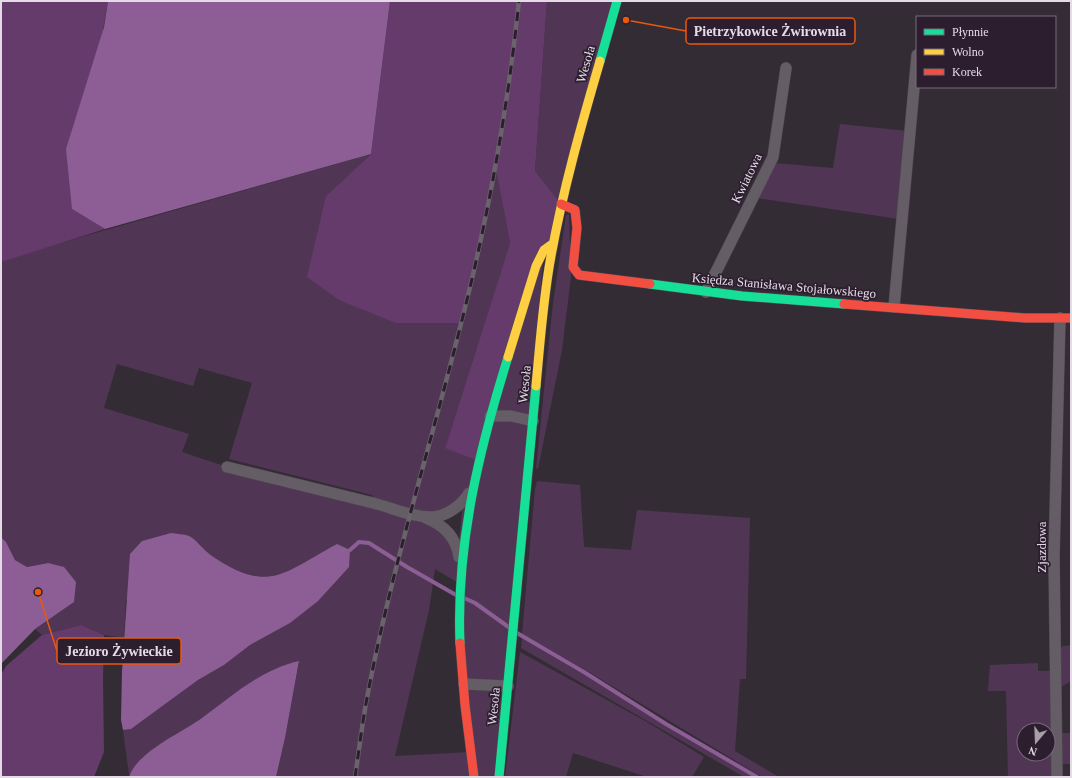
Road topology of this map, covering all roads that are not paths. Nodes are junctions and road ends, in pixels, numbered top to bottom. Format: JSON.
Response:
{"nodes":[{"id":1,"x":617,"y":1,"type":"edge"},
{"id":2,"x":916,"y":65,"type":"edge"},
{"id":3,"x":786,"y":68,"type":"dead end"},
{"id":4,"x":561,"y":204,"type":"junction"},
{"id":5,"x":553,"y":243,"type":"junction"},
{"id":6,"x":706,"y":292,"type":"junction"},
{"id":7,"x":894,"y":307,"type":"junction"},
{"id":8,"x":1060,"y":318,"type":"junction"},
{"id":9,"x":1071,"y":318,"type":"edge"},
{"id":10,"x":490,"y":416,"type":"junction"},
{"id":11,"x":533,"y":421,"type":"junction"},
{"id":12,"x":227,"y":467,"type":"dead end"},
{"id":13,"x":474,"y":485,"type":"junction"},
{"id":14,"x":420,"y":516,"type":"junction"},
{"id":15,"x":462,"y":569,"type":"junction"},
{"id":16,"x":464,"y":684,"type":"junction"},
{"id":17,"x":508,"y":686,"type":"junction"},
{"id":18,"x":474,"y":777,"type":"edge"},
{"id":19,"x":499,"y":777,"type":"edge"},
{"id":20,"x":1057,"y":777,"type":"edge"}],
"edges":[{"from":1,"to":4,"type":"street","name":"Wesoła"},
{"from":2,"to":7,"type":"street"},
{"from":3,"to":6,"type":"street","name":"Kwiatowa"},
{"from":4,"to":5,"type":"street","name":"Wesoła"},
{"from":4,"to":6,"type":"street","name":"Księdza Stanisława Stojałowskiego"},
{"from":5,"to":10,"type":"street"},
{"from":5,"to":11,"type":"street","name":"Wesoła"},
{"from":6,"to":7,"type":"street","name":"Księdza Stanisława Stojałowskiego"},
{"from":7,"to":8,"type":"street","name":"Księdza Stanisława Stojałowskiego"},
{"from":8,"to":9,"type":"street","name":"Księdza Stanisława Stojałowskiego"},
{"from":8,"to":20,"type":"street","name":"Zjazdowa"},
{"from":10,"to":11,"type":"street"},
{"from":10,"to":13,"type":"street"},
{"from":11,"to":17,"type":"street","name":"Wesoła"},
{"from":12,"to":14,"type":"street"},
{"from":13,"to":14,"type":"street"},
{"from":13,"to":15,"type":"street"},
{"from":14,"to":15,"type":"street"},
{"from":15,"to":16,"type":"street"},
{"from":16,"to":17,"type":"street"},
{"from":16,"to":18,"type":"street"},
{"from":17,"to":19,"type":"street","name":"Wesoła"}]}
